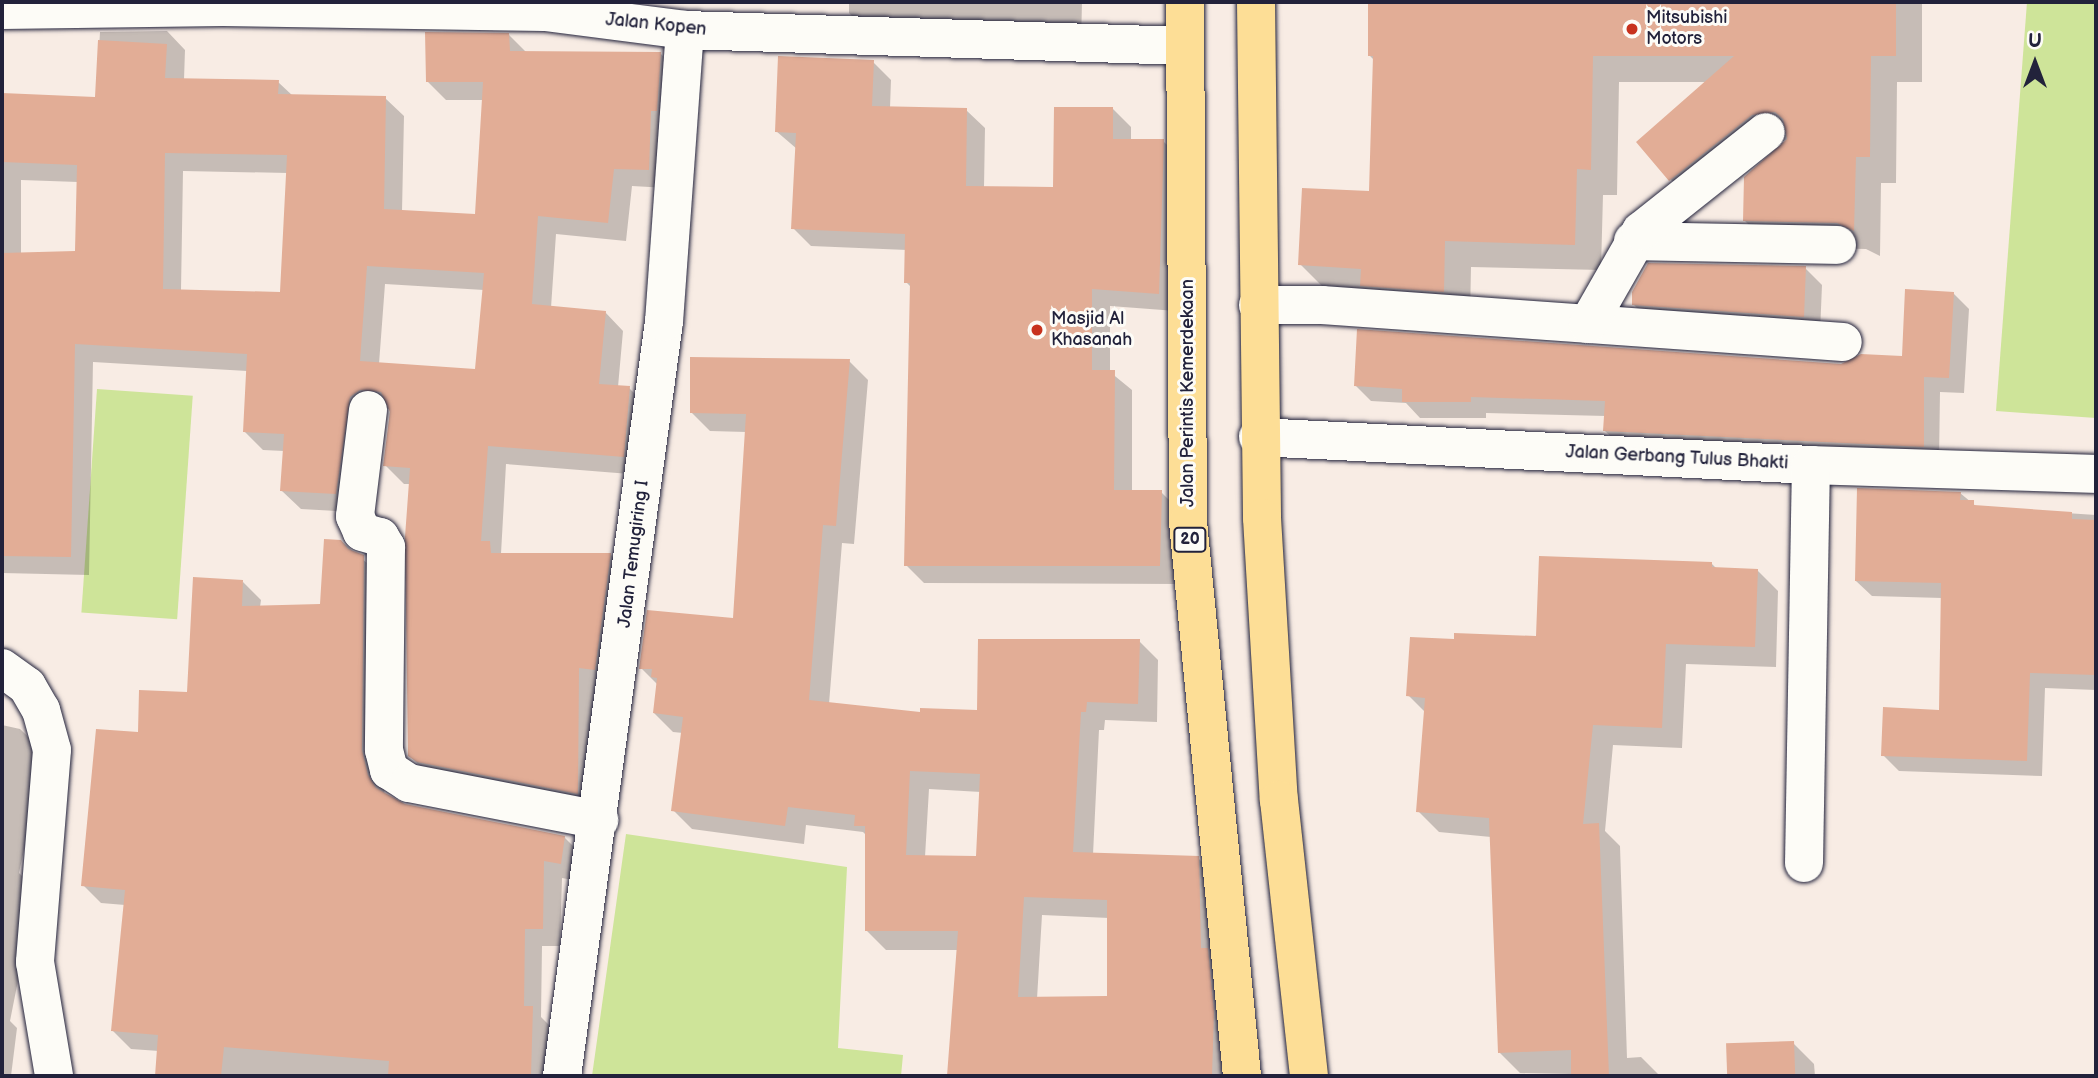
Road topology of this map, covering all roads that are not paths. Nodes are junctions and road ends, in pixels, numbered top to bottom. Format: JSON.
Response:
{"nodes":[{"id":1,"x":1185,"y":2,"type":"edge"},
{"id":2,"x":1256,"y":2,"type":"edge"},
{"id":3,"x":223,"y":4,"type":"edge"},
{"id":4,"x":545,"y":7,"type":"edge"},
{"id":5,"x":2,"y":10,"type":"edge"},
{"id":6,"x":685,"y":30,"type":"junction"},
{"id":7,"x":1185,"y":46,"type":"junction"},
{"id":8,"x":1766,"y":132,"type":"dead end"},
{"id":9,"x":1633,"y":241,"type":"junction"},
{"id":10,"x":1837,"y":245,"type":"dead end"},
{"id":11,"x":1258,"y":304,"type":"junction"},
{"id":12,"x":1588,"y":324,"type":"junction"},
{"id":13,"x":1843,"y":342,"type":"dead end"},
{"id":14,"x":368,"y":410,"type":"dead end"},
{"id":15,"x":1258,"y":437,"type":"junction"},
{"id":16,"x":1811,"y":465,"type":"junction"},
{"id":17,"x":2096,"y":474,"type":"edge"},
{"id":18,"x":2,"y":668,"type":"edge"},
{"id":19,"x":599,"y":820,"type":"junction"},
{"id":20,"x":1804,"y":863,"type":"dead end"},
{"id":21,"x":54,"y":1076,"type":"edge"},
{"id":22,"x":562,"y":1076,"type":"edge"},
{"id":23,"x":1242,"y":1076,"type":"edge"},
{"id":24,"x":1309,"y":1076,"type":"edge"}],
"edges":[{"from":1,"to":7,"type":"highway","name":"Jalan Perintis Kemerdekaan","number":"20"},
{"from":2,"to":11,"type":"highway"},
{"from":3,"to":4,"type":"street","name":"Jalan Kopen"},
{"from":3,"to":5,"type":"street","name":"Jalan Kopen"},
{"from":4,"to":6,"type":"street","name":"Jalan Kopen"},
{"from":6,"to":7,"type":"street","name":"Jalan Kopen"},
{"from":6,"to":19,"type":"street","name":"Jalan Temugiring I"},
{"from":7,"to":23,"type":"highway","name":"Jalan Perintis Kemerdekaan","number":"20"},
{"from":8,"to":9,"type":"street"},
{"from":9,"to":10,"type":"street"},
{"from":9,"to":12,"type":"street"},
{"from":11,"to":12,"type":"street"},
{"from":11,"to":15,"type":"highway"},
{"from":12,"to":13,"type":"street"},
{"from":14,"to":19,"type":"street"},
{"from":15,"to":16,"type":"street","name":"Jalan Gerbang Tulus Bhakti"},
{"from":15,"to":24,"type":"highway"},
{"from":16,"to":17,"type":"street","name":"Jalan Gerbang Tulus Bhakti"},
{"from":16,"to":20,"type":"street"},
{"from":18,"to":21,"type":"street"},
{"from":19,"to":22,"type":"street","name":"Jalan Temugiring I"}]}
